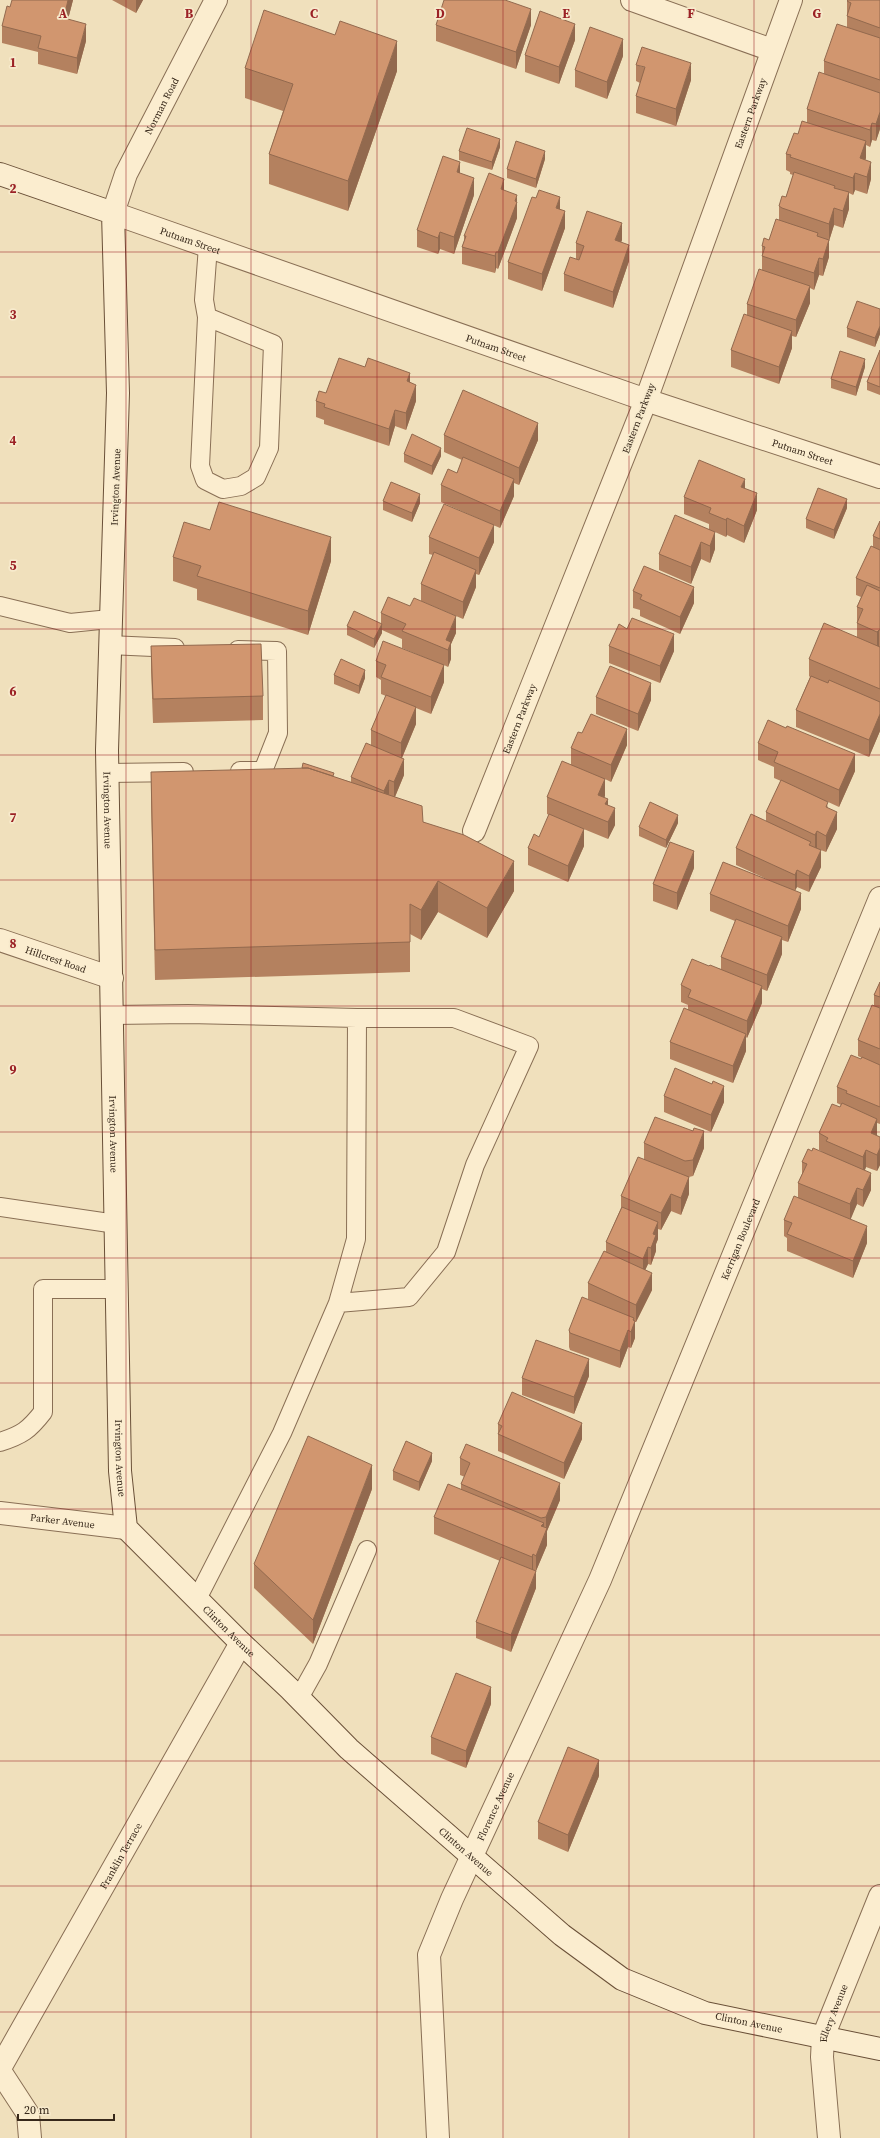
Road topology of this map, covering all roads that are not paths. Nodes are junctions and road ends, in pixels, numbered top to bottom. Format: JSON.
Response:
{"nodes":[{"id":1,"x":216,"y":0,"type":"edge"},
{"id":2,"x":632,"y":0,"type":"edge"},
{"id":3,"x":791,"y":0,"type":"edge"},
{"id":4,"x":772,"y":50,"type":"junction"},
{"id":5,"x":0,"y":174,"type":"edge"},
{"id":6,"x":114,"y":214,"type":"junction"},
{"id":7,"x":208,"y":246,"type":"junction"},
{"id":8,"x":207,"y":317,"type":"junction"},
{"id":9,"x":646,"y":400,"type":"junction"},
{"id":10,"x":880,"y":477,"type":"edge"},
{"id":11,"x":0,"y":606,"type":"edge"},
{"id":12,"x":110,"y":619,"type":"junction"},
{"id":13,"x":109,"y":645,"type":"junction"},
{"id":14,"x":189,"y":648,"type":"edge"},
{"id":15,"x":221,"y":649,"type":"edge"},
{"id":16,"x":224,"y":771,"type":"edge"},
{"id":17,"x":201,"y":772,"type":"edge"},
{"id":18,"x":108,"y":773,"type":"junction"},
{"id":19,"x":474,"y":831,"type":"dead end"},
{"id":20,"x":880,"y":898,"type":"edge"},
{"id":21,"x":0,"y":940,"type":"edge"},
{"id":22,"x":112,"y":978,"type":"junction"},
{"id":23,"x":113,"y":1015,"type":"junction"},
{"id":24,"x":357,"y":1018,"type":"junction"},
{"id":25,"x":0,"y":1207,"type":"edge"},
{"id":26,"x":116,"y":1224,"type":"junction"},
{"id":27,"x":117,"y":1289,"type":"junction"},
{"id":28,"x":338,"y":1303,"type":"junction"},
{"id":29,"x":0,"y":1442,"type":"edge"},
{"id":30,"x":0,"y":1513,"type":"edge"},
{"id":31,"x":126,"y":1528,"type":"junction"},
{"id":32,"x":367,"y":1550,"type":"dead end"},
{"id":33,"x":600,"y":1580,"type":"joint"},
{"id":34,"x":196,"y":1599,"type":"junction"},
{"id":35,"x":242,"y":1643,"type":"junction"},
{"id":36,"x":299,"y":1698,"type":"junction"},
{"id":37,"x":472,"y":1855,"type":"junction"},
{"id":38,"x":880,"y":1896,"type":"edge"},
{"id":39,"x":823,"y":2037,"type":"junction"},
{"id":40,"x":880,"y":2049,"type":"edge"},
{"id":41,"x":0,"y":2070,"type":"edge"},
{"id":42,"x":30,"y":2138,"type":"edge"},
{"id":43,"x":438,"y":2138,"type":"edge"},
{"id":44,"x":829,"y":2138,"type":"edge"}],
"edges":[{"from":1,"to":6,"type":"street","name":"Norman Road"},
{"from":2,"to":4,"type":"street"},
{"from":3,"to":4,"type":"street","name":"Eastern Parkway"},
{"from":4,"to":9,"type":"street","name":"Eastern Parkway"},
{"from":5,"to":6,"type":"street"},
{"from":6,"to":7,"type":"street","name":"Putnam Street"},
{"from":6,"to":12,"type":"street","name":"Irvington Avenue"},
{"from":7,"to":8,"type":"lane"},
{"from":7,"to":9,"type":"street","name":"Putnam Street"},
{"from":8,"to":8,"type":"lane"},
{"from":9,"to":10,"type":"street","name":"Putnam Street"},
{"from":9,"to":19,"type":"street","name":"Eastern Parkway"},
{"from":11,"to":12,"type":"lane"},
{"from":12,"to":13,"type":"street","name":"Irvington Avenue"},
{"from":13,"to":14,"type":"lane"},
{"from":13,"to":18,"type":"street","name":"Irvington Avenue"},
{"from":15,"to":16,"type":"lane"},
{"from":17,"to":18,"type":"lane"},
{"from":18,"to":22,"type":"street","name":"Irvington Avenue"},
{"from":20,"to":33,"type":"street","name":"Kerrigan Boulevard"},
{"from":21,"to":22,"type":"street","name":"Hillcrest Road"},
{"from":22,"to":23,"type":"street","name":"Irvington Avenue"},
{"from":23,"to":24,"type":"lane"},
{"from":23,"to":26,"type":"street","name":"Irvington Avenue"},
{"from":24,"to":28,"type":"lane"},
{"from":24,"to":28,"type":"lane"},
{"from":25,"to":26,"type":"lane"},
{"from":26,"to":27,"type":"street","name":"Irvington Avenue"},
{"from":27,"to":29,"type":"lane"},
{"from":27,"to":31,"type":"street","name":"Irvington Avenue"},
{"from":28,"to":34,"type":"lane"},
{"from":30,"to":31,"type":"street","name":"Parker Avenue"},
{"from":31,"to":34,"type":"street","name":"Clinton Avenue"},
{"from":32,"to":36,"type":"lane"},
{"from":33,"to":37,"type":"street","name":"Florence Avenue"},
{"from":34,"to":35,"type":"street","name":"Clinton Avenue"},
{"from":35,"to":36,"type":"street","name":"Clinton Avenue"},
{"from":35,"to":41,"type":"street","name":"Franklin Terrace"},
{"from":36,"to":37,"type":"street","name":"Clinton Avenue"},
{"from":37,"to":39,"type":"street","name":"Clinton Avenue"},
{"from":37,"to":43,"type":"street","name":"Florence Avenue"},
{"from":38,"to":39,"type":"street","name":"Ellery Avenue"},
{"from":39,"to":40,"type":"street","name":"Clinton Avenue"},
{"from":39,"to":44,"type":"street","name":"Ellery Avenue"},
{"from":41,"to":42,"type":"street"}]}
